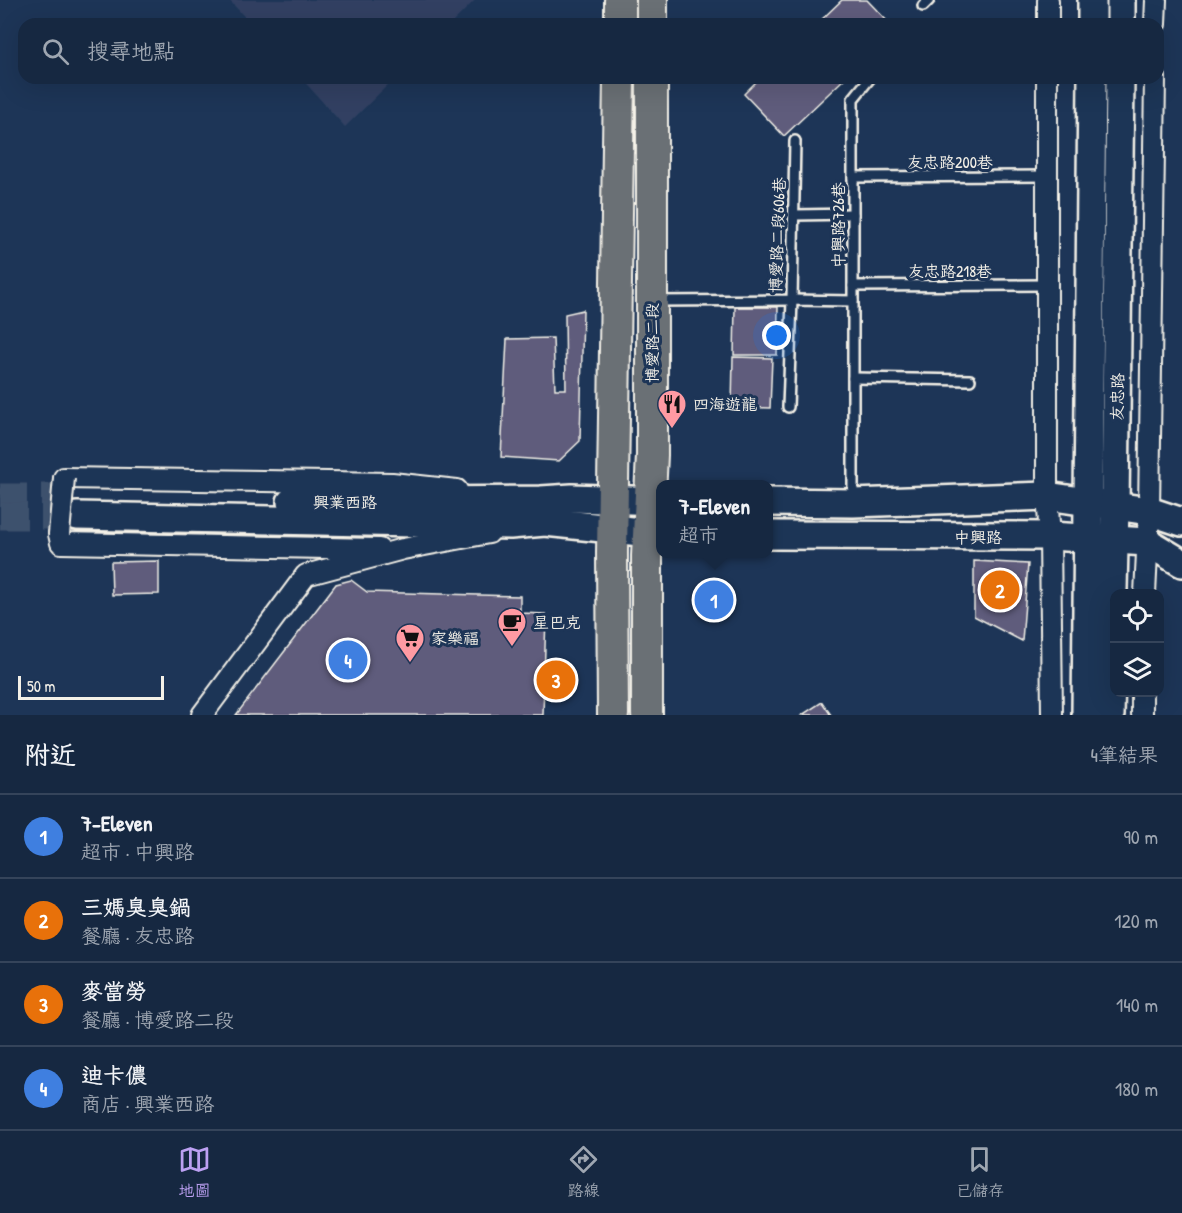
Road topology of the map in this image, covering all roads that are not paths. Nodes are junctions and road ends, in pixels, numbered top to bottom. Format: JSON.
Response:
{"nodes":[{"id":1,"x":620,"y":0,"type":"edge"},
{"id":2,"x":652,"y":0,"type":"edge"},
{"id":3,"x":1048,"y":0,"type":"edge"},
{"id":4,"x":1092,"y":0,"type":"edge"},
{"id":5,"x":1121,"y":0,"type":"edge"},
{"id":6,"x":1156,"y":0,"type":"edge"},
{"id":7,"x":620,"y":18,"type":"edge"},
{"id":8,"x":652,"y":18,"type":"edge"},
{"id":9,"x":1048,"y":18,"type":"edge"},
{"id":10,"x":1092,"y":18,"type":"edge"},
{"id":11,"x":1121,"y":18,"type":"edge"},
{"id":12,"x":1155,"y":18,"type":"edge"},
{"id":13,"x":619,"y":84,"type":"edge"},
{"id":14,"x":652,"y":84,"type":"edge"},
{"id":15,"x":865,"y":84,"type":"edge"},
{"id":16,"x":1047,"y":84,"type":"edge"},
{"id":17,"x":1092,"y":84,"type":"edge"},
{"id":18,"x":1120,"y":84,"type":"edge"},
{"id":19,"x":1155,"y":84,"type":"edge"},
{"id":20,"x":795,"y":141,"type":"dead end"},
{"id":21,"x":1047,"y":176,"type":"junction"},
{"id":22,"x":853,"y":177,"type":"junction"},
{"id":23,"x":795,"y":214,"type":"junction"},
{"id":24,"x":853,"y":214,"type":"junction"},
{"id":25,"x":1046,"y":285,"type":"junction"},
{"id":26,"x":853,"y":286,"type":"junction"},
{"id":27,"x":792,"y":300,"type":"junction"},
{"id":28,"x":652,"y":301,"type":"junction"},
{"id":29,"x":853,"y":301,"type":"junction"},
{"id":30,"x":853,"y":378,"type":"junction"},
{"id":31,"x":970,"y":380,"type":"dead end"},
{"id":32,"x":788,"y":407,"type":"dead end"},
{"id":33,"x":1047,"y":496,"type":"junction"},
{"id":34,"x":614,"y":498,"type":"junction"},
{"id":35,"x":655,"y":501,"type":"edge"},
{"id":36,"x":1088,"y":501,"type":"junction"},
{"id":37,"x":773,"y":502,"type":"edge"},
{"id":38,"x":853,"y":502,"type":"junction"},
{"id":39,"x":1115,"y":505,"type":"junction"},
{"id":40,"x":69,"y":506,"type":"junction"},
{"id":41,"x":543,"y":511,"type":"junction"},
{"id":42,"x":1149,"y":511,"type":"junction"},
{"id":43,"x":1182,"y":522,"type":"edge"},
{"id":44,"x":613,"y":530,"type":"junction"},
{"id":45,"x":655,"y":533,"type":"edge"},
{"id":46,"x":773,"y":536,"type":"edge"},
{"id":47,"x":1050,"y":536,"type":"junction"},
{"id":48,"x":1087,"y":539,"type":"junction"},
{"id":49,"x":1115,"y":542,"type":"junction"},
{"id":50,"x":1147,"y":542,"type":"junction"},
{"id":51,"x":403,"y":549,"type":"junction"},
{"id":52,"x":1182,"y":563,"type":"edge"},
{"id":53,"x":1145,"y":589,"type":"edge"},
{"id":54,"x":1142,"y":697,"type":"edge"},
{"id":55,"x":202,"y":715,"type":"edge"},
{"id":56,"x":613,"y":715,"type":"edge"},
{"id":57,"x":647,"y":715,"type":"edge"},
{"id":58,"x":1052,"y":715,"type":"edge"},
{"id":59,"x":1086,"y":715,"type":"edge"},
{"id":60,"x":1110,"y":715,"type":"edge"},
{"id":61,"x":1142,"y":715,"type":"edge"}],
"edges":[{"from":1,"to":7,"type":"main road"},
{"from":2,"to":8,"type":"main road"},
{"from":3,"to":9,"type":"street"},
{"from":4,"to":10,"type":"street"},
{"from":5,"to":11,"type":"street"},
{"from":6,"to":12,"type":"street"},
{"from":13,"to":34,"type":"main road"},
{"from":14,"to":28,"type":"main road","name":"博愛路二段"},
{"from":15,"to":22,"type":"lane","name":"中興路726巷"},
{"from":16,"to":21,"type":"street"},
{"from":17,"to":36,"type":"street","name":"友忠路"},
{"from":18,"to":39,"type":"street","name":"友忠路"},
{"from":19,"to":42,"type":"street","name":"友忠路"},
{"from":20,"to":23,"type":"lane","name":"博愛路二段606巷"},
{"from":21,"to":22,"type":"lane","name":"友忠路200巷"},
{"from":21,"to":25,"type":"street"},
{"from":22,"to":24,"type":"lane","name":"中興路726巷"},
{"from":23,"to":24,"type":"lane"},
{"from":23,"to":27,"type":"lane","name":"博愛路二段606巷"},
{"from":24,"to":26,"type":"lane","name":"中興路726巷"},
{"from":25,"to":26,"type":"lane","name":"友忠路218巷"},
{"from":25,"to":33,"type":"street"},
{"from":26,"to":29,"type":"lane","name":"中興路726巷"},
{"from":27,"to":28,"type":"lane","name":"博愛路二段606巷"},
{"from":27,"to":29,"type":"lane"},
{"from":27,"to":32,"type":"lane"},
{"from":28,"to":35,"type":"main road","name":"博愛路二段"},
{"from":29,"to":30,"type":"lane","name":"中興路726巷"},
{"from":30,"to":31,"type":"lane"},
{"from":30,"to":38,"type":"lane","name":"中興路726巷"},
{"from":33,"to":36,"type":"street"},
{"from":33,"to":38,"type":"street"},
{"from":33,"to":47,"type":"street"},
{"from":34,"to":35,"type":"street"},
{"from":34,"to":41,"type":"street","name":"興業西路"},
{"from":34,"to":44,"type":"main road"},
{"from":35,"to":45,"type":"main road","name":"博愛路二段"},
{"from":36,"to":39,"type":"street"},
{"from":36,"to":48,"type":"street","name":"友忠路"},
{"from":37,"to":38,"type":"street"},
{"from":39,"to":42,"type":"street"},
{"from":39,"to":49,"type":"street","name":"友忠路"},
{"from":40,"to":41,"type":"street","name":"興業西路"},
{"from":40,"to":41,"type":"street"},
{"from":40,"to":51,"type":"street"},
{"from":41,"to":44,"type":"street","name":"興業西路"},
{"from":41,"to":51,"type":"street"},
{"from":42,"to":43,"type":"street"},
{"from":42,"to":50,"type":"street","name":"友忠路"},
{"from":44,"to":45,"type":"street"},
{"from":44,"to":56,"type":"main road"},
{"from":45,"to":57,"type":"main road","name":"博愛路二段"},
{"from":46,"to":47,"type":"street","name":"中興路"},
{"from":47,"to":48,"type":"street","name":"中興路"},
{"from":47,"to":58,"type":"street"},
{"from":48,"to":49,"type":"street","name":"中興路"},
{"from":48,"to":59,"type":"street","name":"友忠路"},
{"from":49,"to":50,"type":"street","name":"中興路"},
{"from":49,"to":60,"type":"street","name":"友忠路"},
{"from":50,"to":52,"type":"street"},
{"from":50,"to":53,"type":"street","name":"友忠路"},
{"from":51,"to":55,"type":"street"},
{"from":54,"to":61,"type":"street"}]}
